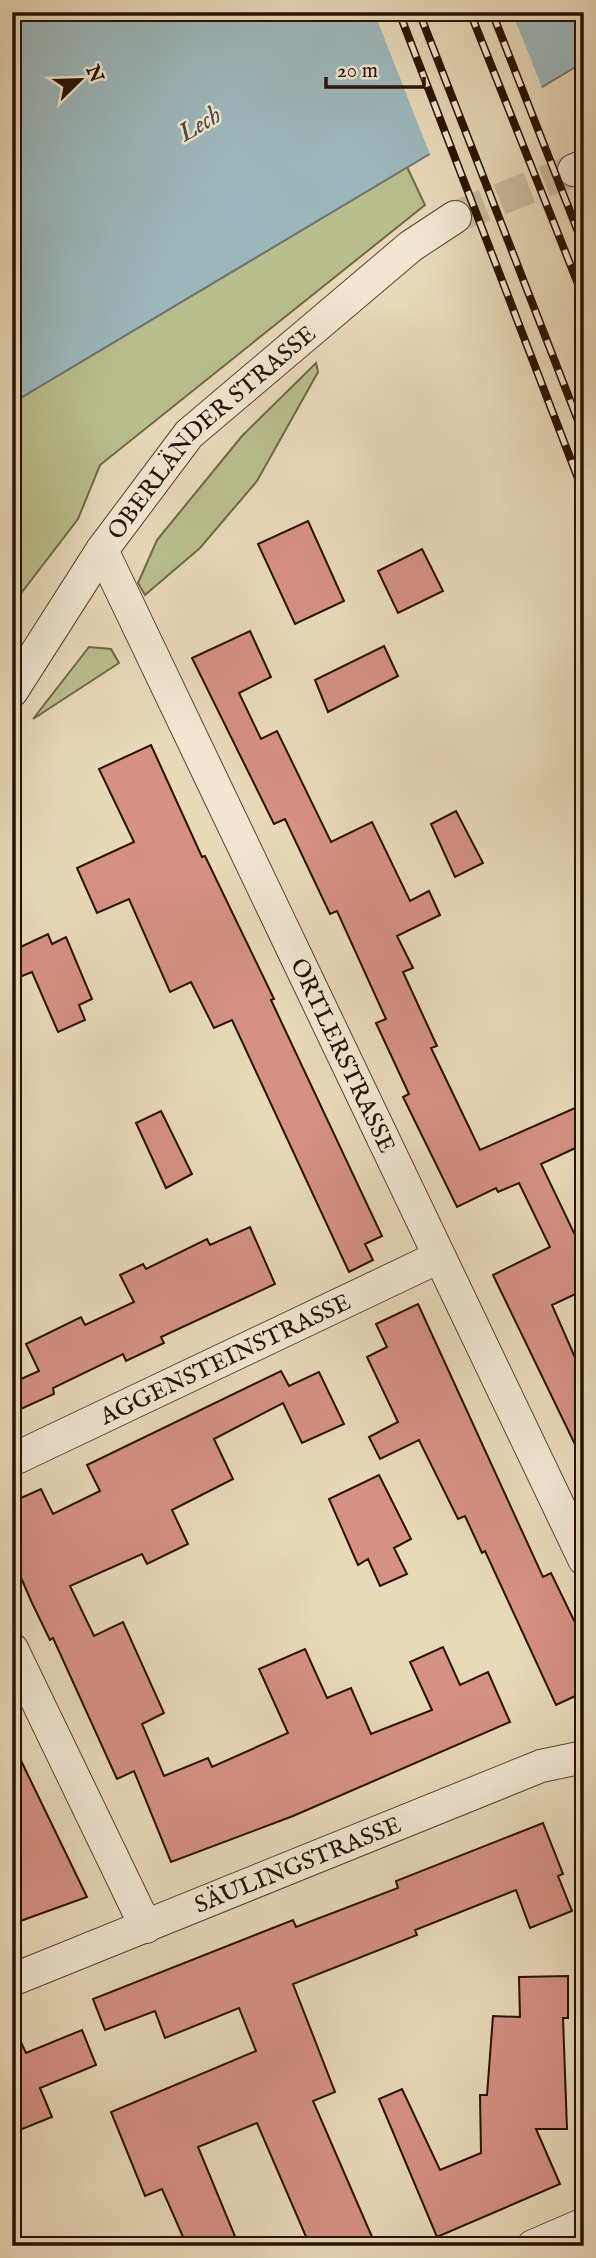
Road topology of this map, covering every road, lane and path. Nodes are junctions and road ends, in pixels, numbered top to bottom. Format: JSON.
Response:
{"nodes":[{"id":1,"x":455,"y":217,"type":"tunnel mouth"},
{"id":2,"x":102,"y":550,"type":"junction"},
{"id":3,"x":13,"y":689,"type":"edge"},
{"id":4,"x":439,"y":1256,"type":"junction"},
{"id":5,"x":12,"y":1460,"type":"edge"},
{"id":6,"x":584,"y":1559,"type":"edge"},
{"id":7,"x":12,"y":1649,"type":"edge"},
{"id":8,"x":584,"y":1757,"type":"edge"},
{"id":9,"x":146,"y":1927,"type":"junction"},
{"id":10,"x":12,"y":1980,"type":"edge"},
{"id":11,"x":584,"y":2224,"type":"edge"},
{"id":12,"x":533,"y":2246,"type":"edge"}],
"edges":[{"from":1,"to":2,"type":"street","name":"OBERLÄNDER STRASSE"},
{"from":2,"to":3,"type":"street","name":"OBERLÄNDER STRASSE"},
{"from":2,"to":4,"type":"street","name":"ORTLERSTRASSE"},
{"from":4,"to":5,"type":"street","name":"AGGENSTEINSTRASSE"},
{"from":4,"to":6,"type":"street","name":"ORTLERSTRASSE"},
{"from":7,"to":9,"type":"street"},
{"from":8,"to":9,"type":"street","name":"SÄULINGSTRASSE"},
{"from":9,"to":10,"type":"street","name":"SÄULINGSTRASSE"},
{"from":11,"to":12,"type":"street"}]}
